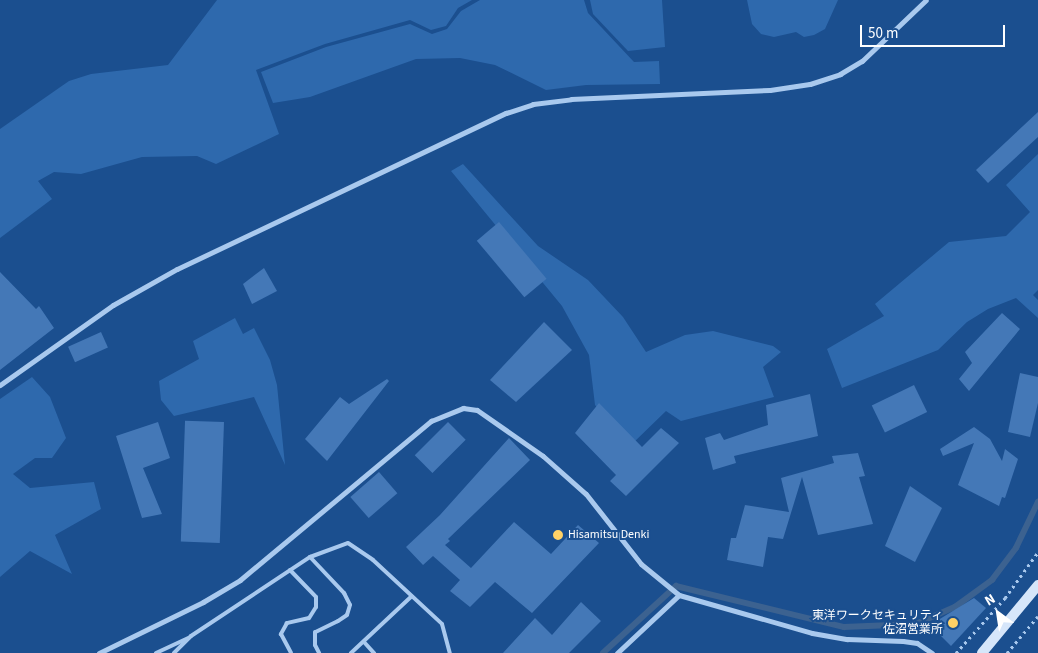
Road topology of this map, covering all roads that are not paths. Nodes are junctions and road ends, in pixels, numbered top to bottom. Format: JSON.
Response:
{"nodes":[{"id":1,"x":926,"y":0,"type":"edge"},
{"id":2,"x":0,"y":385,"type":"edge"},
{"id":3,"x":310,"y":557,"type":"junction"},
{"id":4,"x":290,"y":570,"type":"junction"},
{"id":5,"x":1038,"y":585,"type":"edge"},
{"id":6,"x":680,"y":595,"type":"junction"},
{"id":7,"x":412,"y":596,"type":"junction"},
{"id":8,"x":191,"y":636,"type":"junction"},
{"id":9,"x":364,"y":642,"type":"junction"},
{"id":10,"x":179,"y":648,"type":"junction"},
{"id":11,"x":98,"y":653,"type":"edge"},
{"id":12,"x":156,"y":653,"type":"edge"},
{"id":13,"x":174,"y":653,"type":"edge"},
{"id":14,"x":182,"y":653,"type":"edge"},
{"id":15,"x":290,"y":653,"type":"edge"},
{"id":16,"x":319,"y":653,"type":"edge"},
{"id":17,"x":351,"y":653,"type":"edge"},
{"id":18,"x":374,"y":653,"type":"edge"},
{"id":19,"x":450,"y":653,"type":"edge"},
{"id":20,"x":618,"y":653,"type":"edge"},
{"id":21,"x":932,"y":653,"type":"edge"},
{"id":22,"x":982,"y":653,"type":"edge"}],
"edges":[{"from":1,"to":2,"type":"street"},
{"from":3,"to":4,"type":"lane"},
{"from":3,"to":7,"type":"lane"},
{"from":3,"to":16,"type":"lane"},
{"from":4,"to":8,"type":"lane"},
{"from":4,"to":15,"type":"lane"},
{"from":5,"to":22,"type":"street"},
{"from":6,"to":11,"type":"street"},
{"from":6,"to":20,"type":"street"},
{"from":6,"to":21,"type":"street"},
{"from":7,"to":9,"type":"lane"},
{"from":7,"to":19,"type":"lane"},
{"from":8,"to":10,"type":"lane"},
{"from":8,"to":12,"type":"lane"},
{"from":9,"to":17,"type":"lane"},
{"from":9,"to":18,"type":"lane"},
{"from":10,"to":13,"type":"lane"},
{"from":10,"to":14,"type":"lane"}]}
